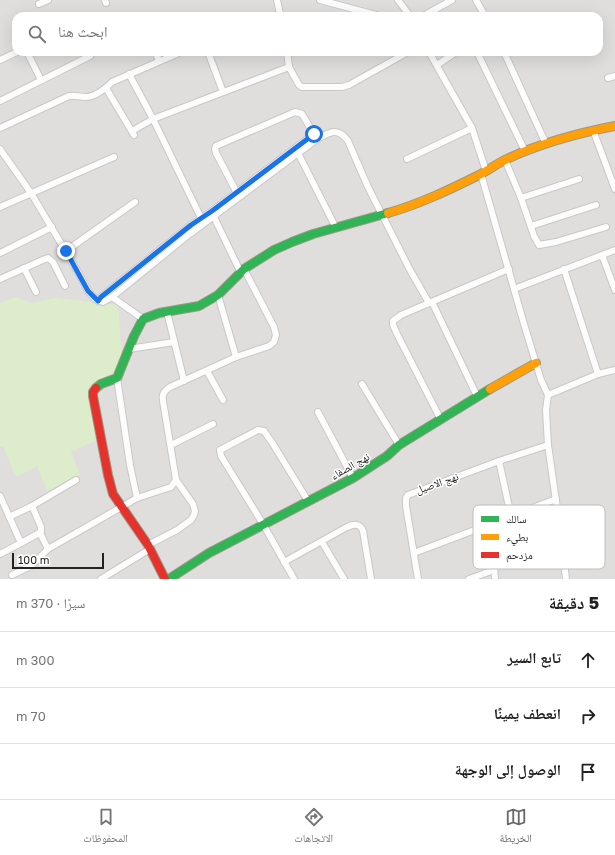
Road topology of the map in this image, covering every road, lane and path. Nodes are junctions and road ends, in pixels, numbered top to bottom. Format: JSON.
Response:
{"nodes":[{"id":1,"x":48,"y":0,"type":"edge"},
{"id":2,"x":277,"y":0,"type":"edge"},
{"id":3,"x":320,"y":0,"type":"edge"},
{"id":4,"x":398,"y":0,"type":"edge"},
{"id":5,"x":452,"y":0,"type":"edge"},
{"id":6,"x":476,"y":0,"type":"edge"},
{"id":7,"x":39,"y":4,"type":"dead end"},
{"id":8,"x":278,"y":12,"type":"edge"},
{"id":9,"x":365,"y":12,"type":"edge"},
{"id":10,"x":407,"y":12,"type":"edge"},
{"id":11,"x":430,"y":12,"type":"edge"},
{"id":12,"x":483,"y":12,"type":"edge"},
{"id":13,"x":12,"y":54,"type":"edge"},
{"id":14,"x":30,"y":56,"type":"edge"},
{"id":15,"x":90,"y":56,"type":"dead end"},
{"id":16,"x":157,"y":56,"type":"edge"},
{"id":17,"x":170,"y":56,"type":"edge"},
{"id":18,"x":210,"y":56,"type":"edge"},
{"id":19,"x":288,"y":56,"type":"edge"},
{"id":20,"x":400,"y":56,"type":"edge"},
{"id":21,"x":431,"y":56,"type":"edge"},
{"id":22,"x":450,"y":56,"type":"edge"},
{"id":23,"x":480,"y":56,"type":"edge"},
{"id":24,"x":506,"y":56,"type":"edge"},
{"id":25,"x":0,"y":60,"type":"edge"},
{"id":26,"x":159,"y":60,"type":"junction"},
{"id":27,"x":437,"y":65,"type":"junction"},
{"id":28,"x":289,"y":67,"type":"junction"},
{"id":29,"x":129,"y":74,"type":"junction"},
{"id":30,"x":615,"y":76,"type":"edge"},
{"id":31,"x":608,"y":78,"type":"dead end"},
{"id":32,"x":41,"y":80,"type":"junction"},
{"id":33,"x":106,"y":88,"type":"junction"},
{"id":34,"x":223,"y":92,"type":"junction"},
{"id":35,"x":0,"y":101,"type":"edge"},
{"id":36,"x":153,"y":119,"type":"junction"},
{"id":37,"x":615,"y":126,"type":"edge"},
{"id":38,"x":0,"y":128,"type":"edge"},
{"id":39,"x":472,"y":128,"type":"junction"},
{"id":40,"x":593,"y":130,"type":"junction"},
{"id":41,"x":316,"y":136,"type":"junction"},
{"id":42,"x":546,"y":144,"type":"junction"},
{"id":43,"x":0,"y":149,"type":"edge"},
{"id":44,"x":297,"y":151,"type":"junction"},
{"id":45,"x":525,"y":151,"type":"junction"},
{"id":46,"x":114,"y":156,"type":"dead end"},
{"id":47,"x":3,"y":159,"type":"edge"},
{"id":48,"x":407,"y":159,"type":"dead end"},
{"id":49,"x":505,"y":160,"type":"junction"},
{"id":50,"x":484,"y":173,"type":"junction"},
{"id":51,"x":579,"y":179,"type":"dead end"},
{"id":52,"x":615,"y":189,"type":"edge"},
{"id":53,"x":31,"y":192,"type":"junction"},
{"id":54,"x":238,"y":195,"type":"junction"},
{"id":55,"x":521,"y":198,"type":"junction"},
{"id":56,"x":135,"y":202,"type":"dead end"},
{"id":57,"x":596,"y":205,"type":"dead end"},
{"id":58,"x":0,"y":207,"type":"edge"},
{"id":59,"x":213,"y":214,"type":"junction"},
{"id":60,"x":384,"y":215,"type":"junction"},
{"id":61,"x":202,"y":220,"type":"junction"},
{"id":62,"x":531,"y":226,"type":"junction"},
{"id":63,"x":52,"y":227,"type":"junction"},
{"id":64,"x":336,"y":228,"type":"junction"},
{"id":65,"x":606,"y":228,"type":"dead end"},
{"id":66,"x":615,"y":250,"type":"edge"},
{"id":67,"x":66,"y":251,"type":"junction"},
{"id":68,"x":0,"y":253,"type":"edge"},
{"id":69,"x":602,"y":255,"type":"junction"},
{"id":70,"x":24,"y":268,"type":"junction"},
{"id":71,"x":508,"y":269,"type":"junction"},
{"id":72,"x":564,"y":269,"type":"junction"},
{"id":73,"x":242,"y":271,"type":"junction"},
{"id":74,"x":0,"y":279,"type":"edge"},
{"id":75,"x":65,"y":286,"type":"dead end"},
{"id":76,"x":514,"y":289,"type":"junction"},
{"id":77,"x":615,"y":290,"type":"edge"},
{"id":78,"x":36,"y":292,"type":"dead end"},
{"id":79,"x":218,"y":296,"type":"junction"},
{"id":80,"x":112,"y":297,"type":"junction"},
{"id":81,"x":98,"y":301,"type":"junction"},
{"id":82,"x":430,"y":303,"type":"junction"},
{"id":83,"x":167,"y":312,"type":"junction"},
{"id":84,"x":143,"y":319,"type":"junction"},
{"id":85,"x":174,"y":342,"type":"junction"},
{"id":86,"x":129,"y":349,"type":"junction"},
{"id":87,"x":236,"y":356,"type":"junction"},
{"id":88,"x":536,"y":364,"type":"junction"},
{"id":89,"x":615,"y":370,"type":"edge"},
{"id":90,"x":207,"y":371,"type":"junction"},
{"id":91,"x":598,"y":374,"type":"junction"},
{"id":92,"x":117,"y":378,"type":"junction"},
{"id":93,"x":184,"y":381,"type":"junction"},
{"id":94,"x":362,"y":384,"type":"dead end"},
{"id":95,"x":548,"y":395,"type":"junction"},
{"id":96,"x":477,"y":396,"type":"junction"},
{"id":97,"x":223,"y":400,"type":"dead end"},
{"id":98,"x":318,"y":412,"type":"dead end"},
{"id":99,"x":441,"y":420,"type":"junction"},
{"id":100,"x":213,"y":424,"type":"dead end"},
{"id":101,"x":399,"y":444,"type":"junction"},
{"id":102,"x":171,"y":445,"type":"junction"},
{"id":103,"x":548,"y":445,"type":"junction"},
{"id":104,"x":499,"y":461,"type":"junction"},
{"id":105,"x":353,"y":478,"type":"junction"},
{"id":106,"x":76,"y":480,"type":"dead end"},
{"id":107,"x":176,"y":480,"type":"junction"},
{"id":108,"x":0,"y":496,"type":"edge"},
{"id":109,"x":137,"y":498,"type":"junction"},
{"id":110,"x":556,"y":499,"type":"junction"},
{"id":111,"x":308,"y":501,"type":"junction"},
{"id":112,"x":509,"y":505,"type":"edge"},
{"id":113,"x":540,"y":505,"type":"edge"},
{"id":114,"x":557,"y":505,"type":"edge"},
{"id":115,"x":32,"y":506,"type":"junction"},
{"id":116,"x":123,"y":507,"type":"junction"},
{"id":117,"x":9,"y":517,"type":"junction"},
{"id":118,"x":263,"y":524,"type":"junction"},
{"id":119,"x":473,"y":530,"type":"edge"},
{"id":120,"x":40,"y":533,"type":"junction"},
{"id":121,"x":322,"y":542,"type":"junction"},
{"id":122,"x":21,"y":543,"type":"junction"},
{"id":123,"x":149,"y":547,"type":"junction"},
{"id":124,"x":48,"y":549,"type":"junction"},
{"id":125,"x":414,"y":553,"type":"junction"},
{"id":126,"x":0,"y":554,"type":"edge"},
{"id":127,"x":284,"y":562,"type":"junction"},
{"id":128,"x":565,"y":569,"type":"edge"},
{"id":129,"x":494,"y":570,"type":"joint"},
{"id":130,"x":12,"y":575,"type":"dead end"},
{"id":131,"x":101,"y":579,"type":"edge"},
{"id":132,"x":165,"y":579,"type":"edge"},
{"id":133,"x":169,"y":579,"type":"edge"},
{"id":134,"x":294,"y":579,"type":"edge"},
{"id":135,"x":344,"y":579,"type":"edge"},
{"id":136,"x":371,"y":579,"type":"edge"},
{"id":137,"x":418,"y":579,"type":"edge"},
{"id":138,"x":468,"y":579,"type":"edge"},
{"id":139,"x":495,"y":579,"type":"edge"},
{"id":140,"x":566,"y":579,"type":"edge"}],
"edges":[{"from":1,"to":7,"type":"street"},
{"from":2,"to":8,"type":"street"},
{"from":3,"to":9,"type":"street"},
{"from":4,"to":10,"type":"street"},
{"from":5,"to":11,"type":"street"},
{"from":6,"to":12,"type":"street"},
{"from":13,"to":25,"type":"street"},
{"from":14,"to":32,"type":"street"},
{"from":15,"to":32,"type":"street"},
{"from":16,"to":26,"type":"street"},
{"from":17,"to":26,"type":"street"},
{"from":18,"to":34,"type":"street"},
{"from":19,"to":28,"type":"street"},
{"from":20,"to":28,"type":"street"},
{"from":21,"to":27,"type":"street"},
{"from":22,"to":27,"type":"street"},
{"from":23,"to":45,"type":"street"},
{"from":24,"to":42,"type":"street"},
{"from":26,"to":29,"type":"street"},
{"from":27,"to":39,"type":"street"},
{"from":28,"to":34,"type":"street"},
{"from":29,"to":33,"type":"street"},
{"from":29,"to":36,"type":"street"},
{"from":30,"to":31,"type":"street"},
{"from":32,"to":35,"type":"street"},
{"from":33,"to":36,"type":"street"},
{"from":33,"to":38,"type":"street"},
{"from":34,"to":36,"type":"street"},
{"from":36,"to":61,"type":"street"},
{"from":37,"to":40,"type":"street"},
{"from":39,"to":48,"type":"street"},
{"from":39,"to":50,"type":"street"},
{"from":40,"to":42,"type":"street"},
{"from":40,"to":52,"type":"street"},
{"from":41,"to":44,"type":"street"},
{"from":41,"to":54,"type":"street"},
{"from":41,"to":60,"type":"street"},
{"from":42,"to":45,"type":"street"},
{"from":43,"to":47,"type":"street"},
{"from":44,"to":54,"type":"street"},
{"from":44,"to":64,"type":"street"},
{"from":45,"to":49,"type":"street"},
{"from":46,"to":53,"type":"street"},
{"from":47,"to":53,"type":"street"},
{"from":49,"to":50,"type":"street"},
{"from":49,"to":55,"type":"street"},
{"from":50,"to":60,"type":"street"},
{"from":50,"to":71,"type":"street"},
{"from":51,"to":55,"type":"street"},
{"from":53,"to":58,"type":"street"},
{"from":53,"to":63,"type":"street"},
{"from":54,"to":59,"type":"street"},
{"from":55,"to":62,"type":"street"},
{"from":56,"to":67,"type":"street"},
{"from":57,"to":62,"type":"street"},
{"from":59,"to":61,"type":"street"},
{"from":59,"to":73,"type":"street"},
{"from":60,"to":64,"type":"street"},
{"from":60,"to":82,"type":"street"},
{"from":61,"to":80,"type":"street"},
{"from":61,"to":81,"type":"street"},
{"from":62,"to":65,"type":"street"},
{"from":63,"to":67,"type":"street"},
{"from":63,"to":68,"type":"street"},
{"from":64,"to":73,"type":"street"},
{"from":66,"to":69,"type":"street"},
{"from":67,"to":81,"type":"street"},
{"from":69,"to":72,"type":"street"},
{"from":69,"to":77,"type":"street"},
{"from":70,"to":74,"type":"street"},
{"from":70,"to":75,"type":"street"},
{"from":70,"to":78,"type":"street"},
{"from":71,"to":76,"type":"street"},
{"from":71,"to":82,"type":"street"},
{"from":72,"to":76,"type":"street"},
{"from":72,"to":91,"type":"street"},
{"from":73,"to":79,"type":"street"},
{"from":73,"to":87,"type":"street"},
{"from":76,"to":88,"type":"street"},
{"from":79,"to":83,"type":"street"},
{"from":79,"to":87,"type":"street"},
{"from":80,"to":81,"type":"street"},
{"from":80,"to":84,"type":"street"},
{"from":82,"to":96,"type":"street"},
{"from":82,"to":99,"type":"street"},
{"from":83,"to":84,"type":"street"},
{"from":83,"to":85,"type":"street"},
{"from":84,"to":86,"type":"street"},
{"from":85,"to":86,"type":"street"},
{"from":85,"to":93,"type":"street"},
{"from":86,"to":92,"type":"street"},
{"from":87,"to":90,"type":"street"},
{"from":88,"to":95,"type":"street"},
{"from":88,"to":96,"type":"street","name":"نهج الصفاء"},
{"from":89,"to":91,"type":"street"},
{"from":90,"to":93,"type":"street"},
{"from":90,"to":97,"type":"street"},
{"from":91,"to":95,"type":"street"},
{"from":92,"to":109,"type":"street"},
{"from":92,"to":116,"type":"street"},
{"from":93,"to":102,"type":"street"},
{"from":94,"to":101,"type":"street"},
{"from":95,"to":103,"type":"street"},
{"from":96,"to":99,"type":"street","name":"نهج الصفاء"},
{"from":98,"to":105,"type":"street"},
{"from":99,"to":101,"type":"street","name":"نهج الصفاء"},
{"from":100,"to":102,"type":"street"},
{"from":101,"to":105,"type":"street","name":"نهج الصفاء"},
{"from":102,"to":107,"type":"street"},
{"from":103,"to":104,"type":"street","name":"نهج الاصيل"},
{"from":103,"to":110,"type":"street"},
{"from":104,"to":112,"type":"street"},
{"from":104,"to":125,"type":"street","name":"نهج الاصيل"},
{"from":105,"to":111,"type":"street","name":"نهج الصفاء"},
{"from":106,"to":115,"type":"street"},
{"from":107,"to":109,"type":"street"},
{"from":107,"to":123,"type":"street"},
{"from":108,"to":117,"type":"street"},
{"from":109,"to":116,"type":"street"},
{"from":110,"to":113,"type":"street"},
{"from":110,"to":114,"type":"street"},
{"from":111,"to":118,"type":"street","name":"نهج الصفاء"},
{"from":111,"to":118,"type":"street"},
{"from":115,"to":117,"type":"street"},
{"from":115,"to":120,"type":"street"},
{"from":116,"to":123,"type":"street"},
{"from":116,"to":124,"type":"street"},
{"from":117,"to":122,"type":"street"},
{"from":118,"to":127,"type":"street"},
{"from":118,"to":133,"type":"street","name":"نهج الصفاء"},
{"from":119,"to":125,"type":"street"},
{"from":120,"to":122,"type":"street"},
{"from":120,"to":124,"type":"street"},
{"from":121,"to":127,"type":"street"},
{"from":121,"to":135,"type":"street"},
{"from":121,"to":136,"type":"street"},
{"from":122,"to":126,"type":"street"},
{"from":123,"to":131,"type":"street"},
{"from":123,"to":132,"type":"street"},
{"from":124,"to":130,"type":"street"},
{"from":125,"to":137,"type":"street","name":"نهج الاصيل"},
{"from":127,"to":134,"type":"street"},
{"from":128,"to":140,"type":"street"},
{"from":129,"to":138,"type":"street"},
{"from":129,"to":139,"type":"street"}]}
